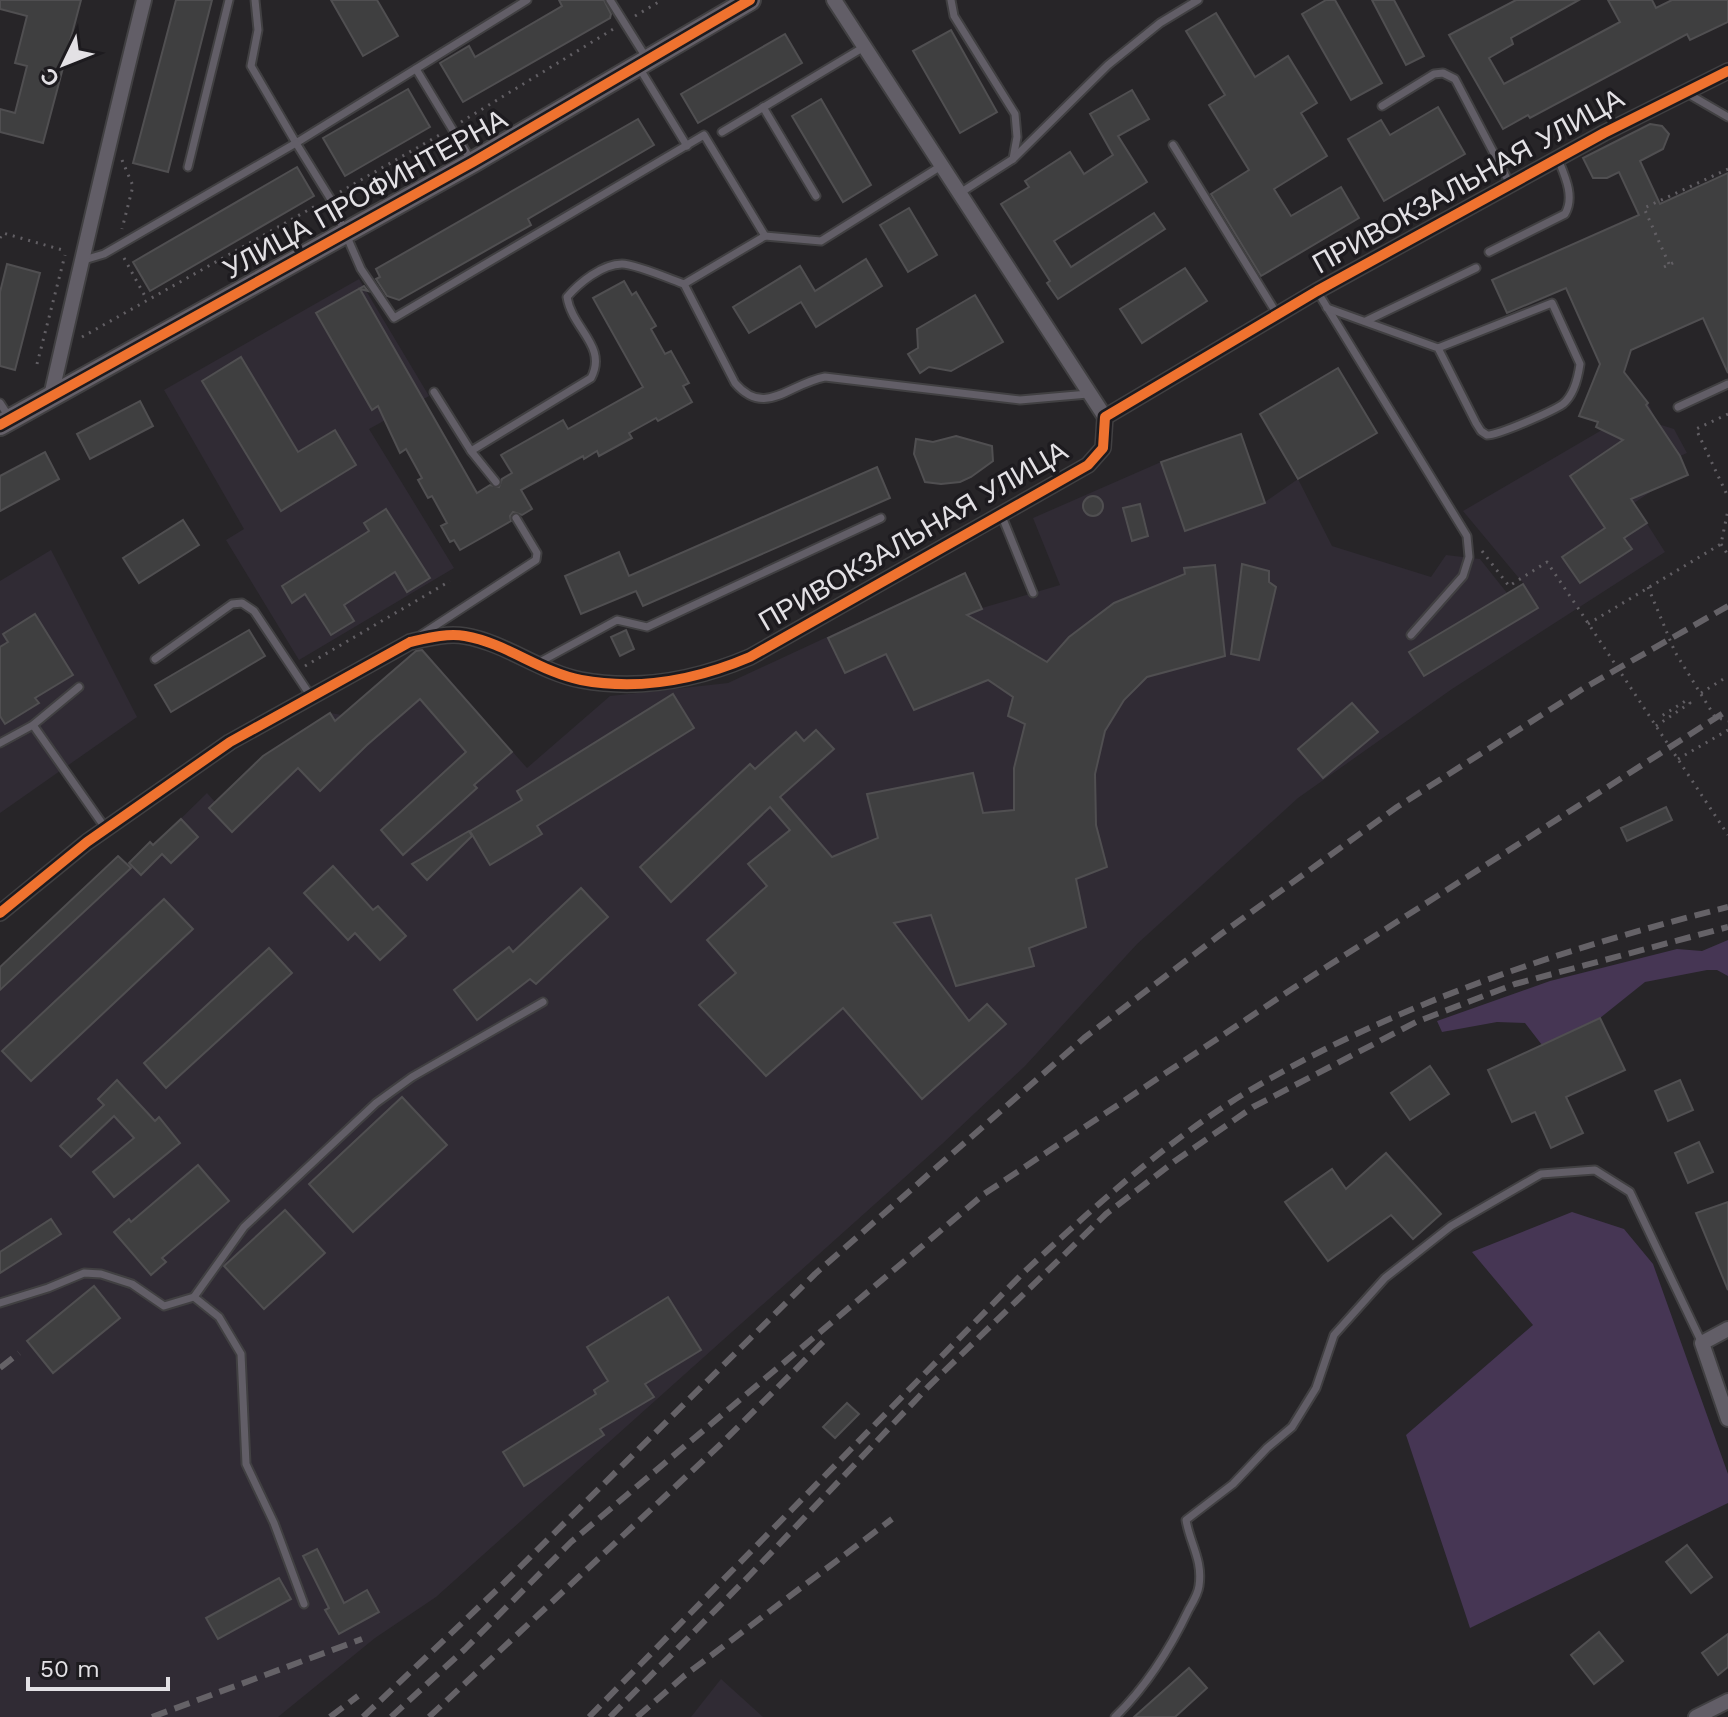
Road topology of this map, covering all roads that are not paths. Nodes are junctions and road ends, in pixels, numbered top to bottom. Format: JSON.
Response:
{"nodes":[{"id":1,"x":144,"y":0,"type":"edge"},
{"id":2,"x":229,"y":0,"type":"edge"},
{"id":3,"x":255,"y":0,"type":"edge"},
{"id":4,"x":527,"y":0,"type":"edge"},
{"id":5,"x":610,"y":0,"type":"edge"},
{"id":6,"x":750,"y":0,"type":"edge"},
{"id":7,"x":834,"y":0,"type":"edge"},
{"id":8,"x":951,"y":0,"type":"edge"},
{"id":9,"x":1198,"y":0,"type":"edge"},
{"id":10,"x":864,"y":47,"type":"junction"},
{"id":11,"x":643,"y":64,"type":"junction"},
{"id":12,"x":416,"y":69,"type":"junction"},
{"id":13,"x":1728,"y":71,"type":"edge"},
{"id":14,"x":1684,"y":91,"type":"junction"},
{"id":15,"x":1382,"y":106,"type":"dead end"},
{"id":16,"x":763,"y":107,"type":"junction"},
{"id":17,"x":1728,"y":117,"type":"edge"},
{"id":18,"x":722,"y":132,"type":"dead end"},
{"id":19,"x":296,"y":143,"type":"junction"},
{"id":20,"x":1173,"y":145,"type":"dead end"},
{"id":21,"x":687,"y":146,"type":"junction"},
{"id":22,"x":1013,"y":159,"type":"junction"},
{"id":23,"x":1558,"y":159,"type":"junction"},
{"id":24,"x":473,"y":162,"type":"junction"},
{"id":25,"x":941,"y":166,"type":"junction"},
{"id":26,"x":188,"y":167,"type":"dead end"},
{"id":27,"x":1511,"y":186,"type":"junction"},
{"id":28,"x":960,"y":193,"type":"junction"},
{"id":29,"x":816,"y":196,"type":"dead end"},
{"id":30,"x":347,"y":234,"type":"junction"},
{"id":31,"x":765,"y":236,"type":"junction"},
{"id":32,"x":1489,"y":252,"type":"dead end"},
{"id":33,"x":84,"y":260,"type":"junction"},
{"id":34,"x":1476,"y":268,"type":"dead end"},
{"id":35,"x":684,"y":284,"type":"junction"},
{"id":36,"x":1317,"y":291,"type":"junction"},
{"id":37,"x":1327,"y":308,"type":"junction"},
{"id":38,"x":1277,"y":314,"type":"junction"},
{"id":39,"x":1366,"y":321,"type":"junction"},
{"id":40,"x":1438,"y":348,"type":"junction"},
{"id":41,"x":1728,"y":384,"type":"edge"},
{"id":42,"x":434,"y":392,"type":"dead end"},
{"id":43,"x":1090,"y":394,"type":"junction"},
{"id":44,"x":51,"y":396,"type":"junction"},
{"id":45,"x":1678,"y":407,"type":"dead end"},
{"id":46,"x":3,"y":416,"type":"edge"},
{"id":47,"x":1105,"y":417,"type":"junction"},
{"id":48,"x":471,"y":451,"type":"junction"},
{"id":49,"x":496,"y":482,"type":"dead end"},
{"id":50,"x":1001,"y":514,"type":"junction"},
{"id":51,"x":516,"y":518,"type":"dead end"},
{"id":52,"x":881,"y":518,"type":"dead end"},
{"id":53,"x":1033,"y":593,"type":"dead end"},
{"id":54,"x":1411,"y":635,"type":"dead end"},
{"id":55,"x":410,"y":642,"type":"junction"},
{"id":56,"x":155,"y":659,"type":"dead end"},
{"id":57,"x":536,"y":664,"type":"junction"},
{"id":58,"x":79,"y":687,"type":"dead end"},
{"id":59,"x":310,"y":695,"type":"junction"},
{"id":60,"x":33,"y":725,"type":"junction"},
{"id":61,"x":0,"y":743,"type":"edge"},
{"id":62,"x":106,"y":829,"type":"junction"},
{"id":63,"x":0,"y":913,"type":"edge"},
{"id":64,"x":543,"y":1002,"type":"dead end"},
{"id":65,"x":194,"y":1297,"type":"junction"},
{"id":66,"x":0,"y":1303,"type":"edge"},
{"id":67,"x":1728,"y":1329,"type":"edge"},
{"id":68,"x":1702,"y":1343,"type":"junction"},
{"id":69,"x":1728,"y":1419,"type":"edge"},
{"id":70,"x":304,"y":1604,"type":"dead end"},
{"id":71,"x":1728,"y":1701,"type":"edge"},
{"id":72,"x":1115,"y":1717,"type":"edge"},
{"id":73,"x":1696,"y":1717,"type":"edge"}],
"edges":[{"from":1,"to":33,"type":"street"},
{"from":2,"to":26,"type":"lane"},
{"from":3,"to":19,"type":"lane"},
{"from":4,"to":12,"type":"lane"},
{"from":5,"to":11,"type":"lane"},
{"from":6,"to":11,"type":"street","name":"УЛИЦА ПРОФИНТЕРНА"},
{"from":7,"to":10,"type":"street"},
{"from":8,"to":22,"type":"lane"},
{"from":9,"to":22,"type":"lane"},
{"from":10,"to":16,"type":"lane"},
{"from":10,"to":25,"type":"street"},
{"from":11,"to":21,"type":"lane"},
{"from":11,"to":24,"type":"street","name":"УЛИЦА ПРОФИНТЕРНА"},
{"from":12,"to":19,"type":"lane"},
{"from":12,"to":24,"type":"lane"},
{"from":13,"to":14,"type":"street","name":"ПРИВОКЗАЛЬНАЯ УЛИЦА"},
{"from":14,"to":17,"type":"lane"},
{"from":14,"to":23,"type":"street","name":"ПРИВОКЗАЛЬНАЯ УЛИЦА"},
{"from":15,"to":27,"type":"lane"},
{"from":16,"to":18,"type":"lane"},
{"from":16,"to":29,"type":"lane"},
{"from":19,"to":30,"type":"lane"},
{"from":19,"to":33,"type":"lane"},
{"from":20,"to":38,"type":"lane"},
{"from":21,"to":30,"type":"lane"},
{"from":21,"to":31,"type":"lane"},
{"from":22,"to":28,"type":"lane"},
{"from":23,"to":27,"type":"street","name":"ПРИВОКЗАЛЬНАЯ УЛИЦА"},
{"from":23,"to":32,"type":"lane"},
{"from":24,"to":30,"type":"street","name":"УЛИЦА ПРОФИНТЕРНА"},
{"from":25,"to":28,"type":"street"},
{"from":25,"to":31,"type":"lane"},
{"from":27,"to":36,"type":"street","name":"ПРИВОКЗАЛЬНАЯ УЛИЦА"},
{"from":28,"to":43,"type":"street"},
{"from":30,"to":44,"type":"street","name":"УЛИЦА ПРОФИНТЕРНА"},
{"from":31,"to":35,"type":"lane"},
{"from":33,"to":44,"type":"street"},
{"from":34,"to":39,"type":"lane"},
{"from":35,"to":43,"type":"lane"},
{"from":35,"to":48,"type":"lane"},
{"from":36,"to":37,"type":"lane"},
{"from":36,"to":38,"type":"street","name":"ПРИВОКЗАЛЬНАЯ УЛИЦА"},
{"from":37,"to":39,"type":"lane"},
{"from":37,"to":54,"type":"lane"},
{"from":38,"to":47,"type":"street","name":"ПРИВОКЗАЛЬНАЯ УЛИЦА"},
{"from":39,"to":40,"type":"lane"},
{"from":40,"to":40,"type":"lane"},
{"from":41,"to":45,"type":"lane"},
{"from":42,"to":48,"type":"lane"},
{"from":43,"to":47,"type":"street"},
{"from":44,"to":46,"type":"street","name":"УЛИЦА ПРОФИНТЕРНА"},
{"from":47,"to":50,"type":"street","name":"ПРИВОКЗАЛЬНАЯ УЛИЦА"},
{"from":48,"to":49,"type":"lane"},
{"from":50,"to":53,"type":"lane"},
{"from":50,"to":57,"type":"street","name":"ПРИВОКЗАЛЬНАЯ УЛИЦА"},
{"from":51,"to":55,"type":"lane"},
{"from":52,"to":57,"type":"lane"},
{"from":55,"to":57,"type":"street","name":"ПРИВОКЗАЛЬНАЯ УЛИЦА"},
{"from":55,"to":59,"type":"street","name":"ПРИВОКЗАЛЬНАЯ УЛИЦА"},
{"from":56,"to":59,"type":"lane"},
{"from":58,"to":60,"type":"lane"},
{"from":59,"to":62,"type":"street","name":"ПРИВОКЗАЛЬНАЯ УЛИЦА"},
{"from":60,"to":61,"type":"lane"},
{"from":60,"to":62,"type":"lane"},
{"from":62,"to":63,"type":"street","name":"ПРИВОКЗАЛЬНАЯ УЛИЦА"},
{"from":64,"to":65,"type":"lane"},
{"from":65,"to":66,"type":"lane"},
{"from":65,"to":70,"type":"lane"},
{"from":67,"to":68,"type":"street"},
{"from":68,"to":69,"type":"street"},
{"from":68,"to":72,"type":"lane"},
{"from":71,"to":73,"type":"street"}]}
